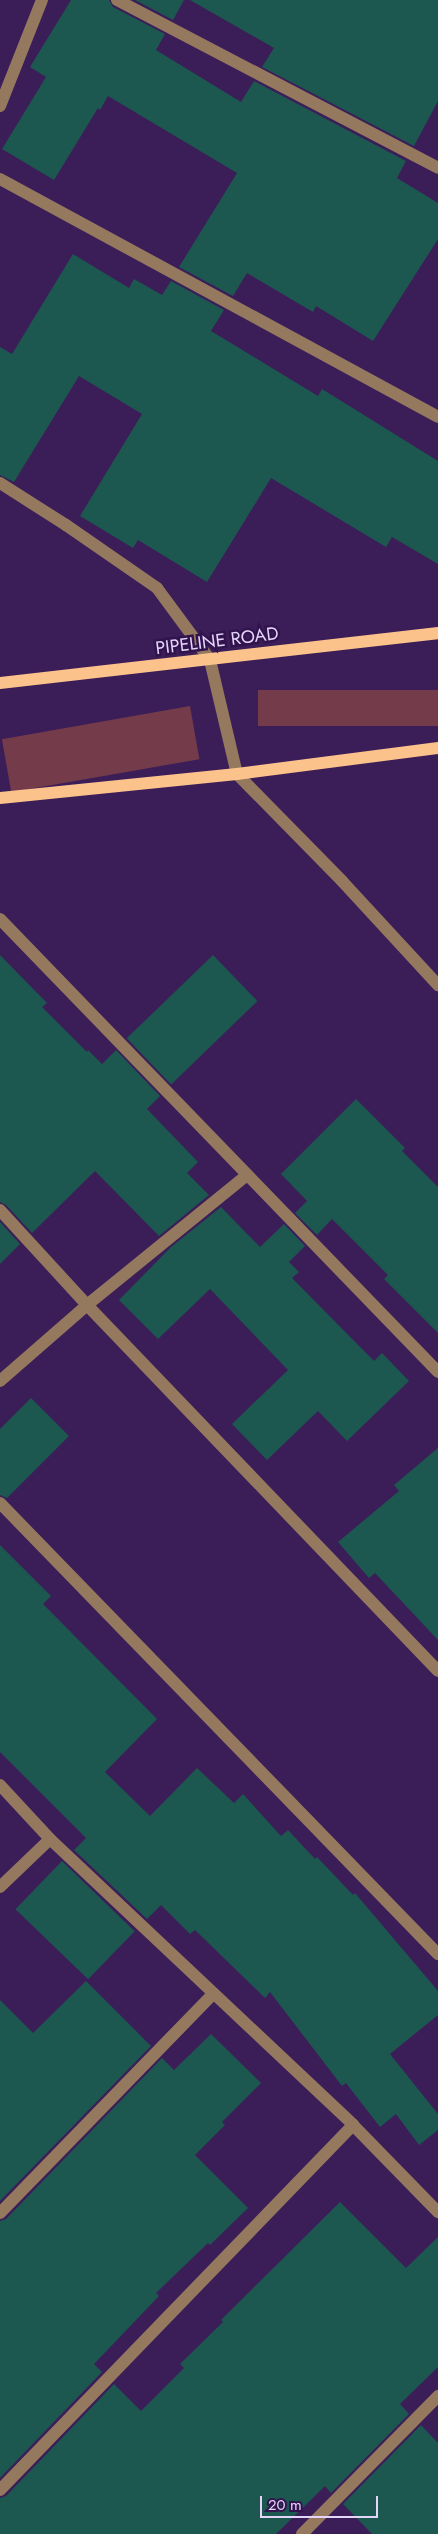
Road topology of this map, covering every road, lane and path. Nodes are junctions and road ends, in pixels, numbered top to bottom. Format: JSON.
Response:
{"nodes":[{"id":1,"x":42,"y":0,"type":"edge"},
{"id":2,"x":118,"y":0,"type":"edge"},
{"id":3,"x":0,"y":106,"type":"edge"},
{"id":4,"x":438,"y":168,"type":"edge"},
{"id":5,"x":0,"y":179,"type":"edge"},
{"id":6,"x":438,"y":417,"type":"edge"},
{"id":7,"x":0,"y":483,"type":"edge"},
{"id":8,"x":438,"y":633,"type":"edge"},
{"id":9,"x":210,"y":660,"type":"junction"},
{"id":10,"x":0,"y":683,"type":"edge"},
{"id":11,"x":438,"y":748,"type":"edge"},
{"id":12,"x":237,"y":774,"type":"junction"},
{"id":13,"x":0,"y":798,"type":"edge"},
{"id":14,"x":0,"y":919,"type":"edge"},
{"id":15,"x":438,"y":985,"type":"edge"},
{"id":16,"x":247,"y":1175,"type":"junction"},
{"id":17,"x":0,"y":1210,"type":"edge"},
{"id":18,"x":87,"y":1305,"type":"junction"},
{"id":19,"x":438,"y":1372,"type":"edge"},
{"id":20,"x":0,"y":1381,"type":"edge"},
{"id":21,"x":0,"y":1503,"type":"edge"},
{"id":22,"x":438,"y":1672,"type":"edge"},
{"id":23,"x":0,"y":1785,"type":"edge"},
{"id":24,"x":50,"y":1839,"type":"junction"},
{"id":25,"x":0,"y":1888,"type":"edge"},
{"id":26,"x":438,"y":1954,"type":"edge"},
{"id":27,"x":212,"y":1994,"type":"junction"},
{"id":28,"x":353,"y":2125,"type":"junction"},
{"id":29,"x":438,"y":2212,"type":"edge"},
{"id":30,"x":0,"y":2213,"type":"edge"},
{"id":31,"x":438,"y":2396,"type":"edge"},
{"id":32,"x":0,"y":2490,"type":"edge"},
{"id":33,"x":302,"y":2534,"type":"edge"}],
"edges":[{"from":1,"to":3,"type":"street"},
{"from":2,"to":4,"type":"street"},
{"from":5,"to":6,"type":"street"},
{"from":7,"to":9,"type":"street"},
{"from":8,"to":9,"type":"main road","name":"PIPELINE ROAD"},
{"from":9,"to":10,"type":"main road","name":"PIPELINE ROAD"},
{"from":9,"to":12,"type":"street"},
{"from":11,"to":12,"type":"main road"},
{"from":12,"to":13,"type":"main road"},
{"from":12,"to":15,"type":"street"},
{"from":14,"to":16,"type":"street"},
{"from":16,"to":18,"type":"street"},
{"from":16,"to":19,"type":"street"},
{"from":17,"to":18,"type":"street"},
{"from":18,"to":20,"type":"street"},
{"from":18,"to":22,"type":"street"},
{"from":21,"to":26,"type":"street"},
{"from":23,"to":24,"type":"street"},
{"from":24,"to":25,"type":"street"},
{"from":24,"to":27,"type":"street"},
{"from":27,"to":28,"type":"street"},
{"from":27,"to":30,"type":"street"},
{"from":28,"to":29,"type":"street"},
{"from":28,"to":32,"type":"street"},
{"from":31,"to":33,"type":"street"}]}
